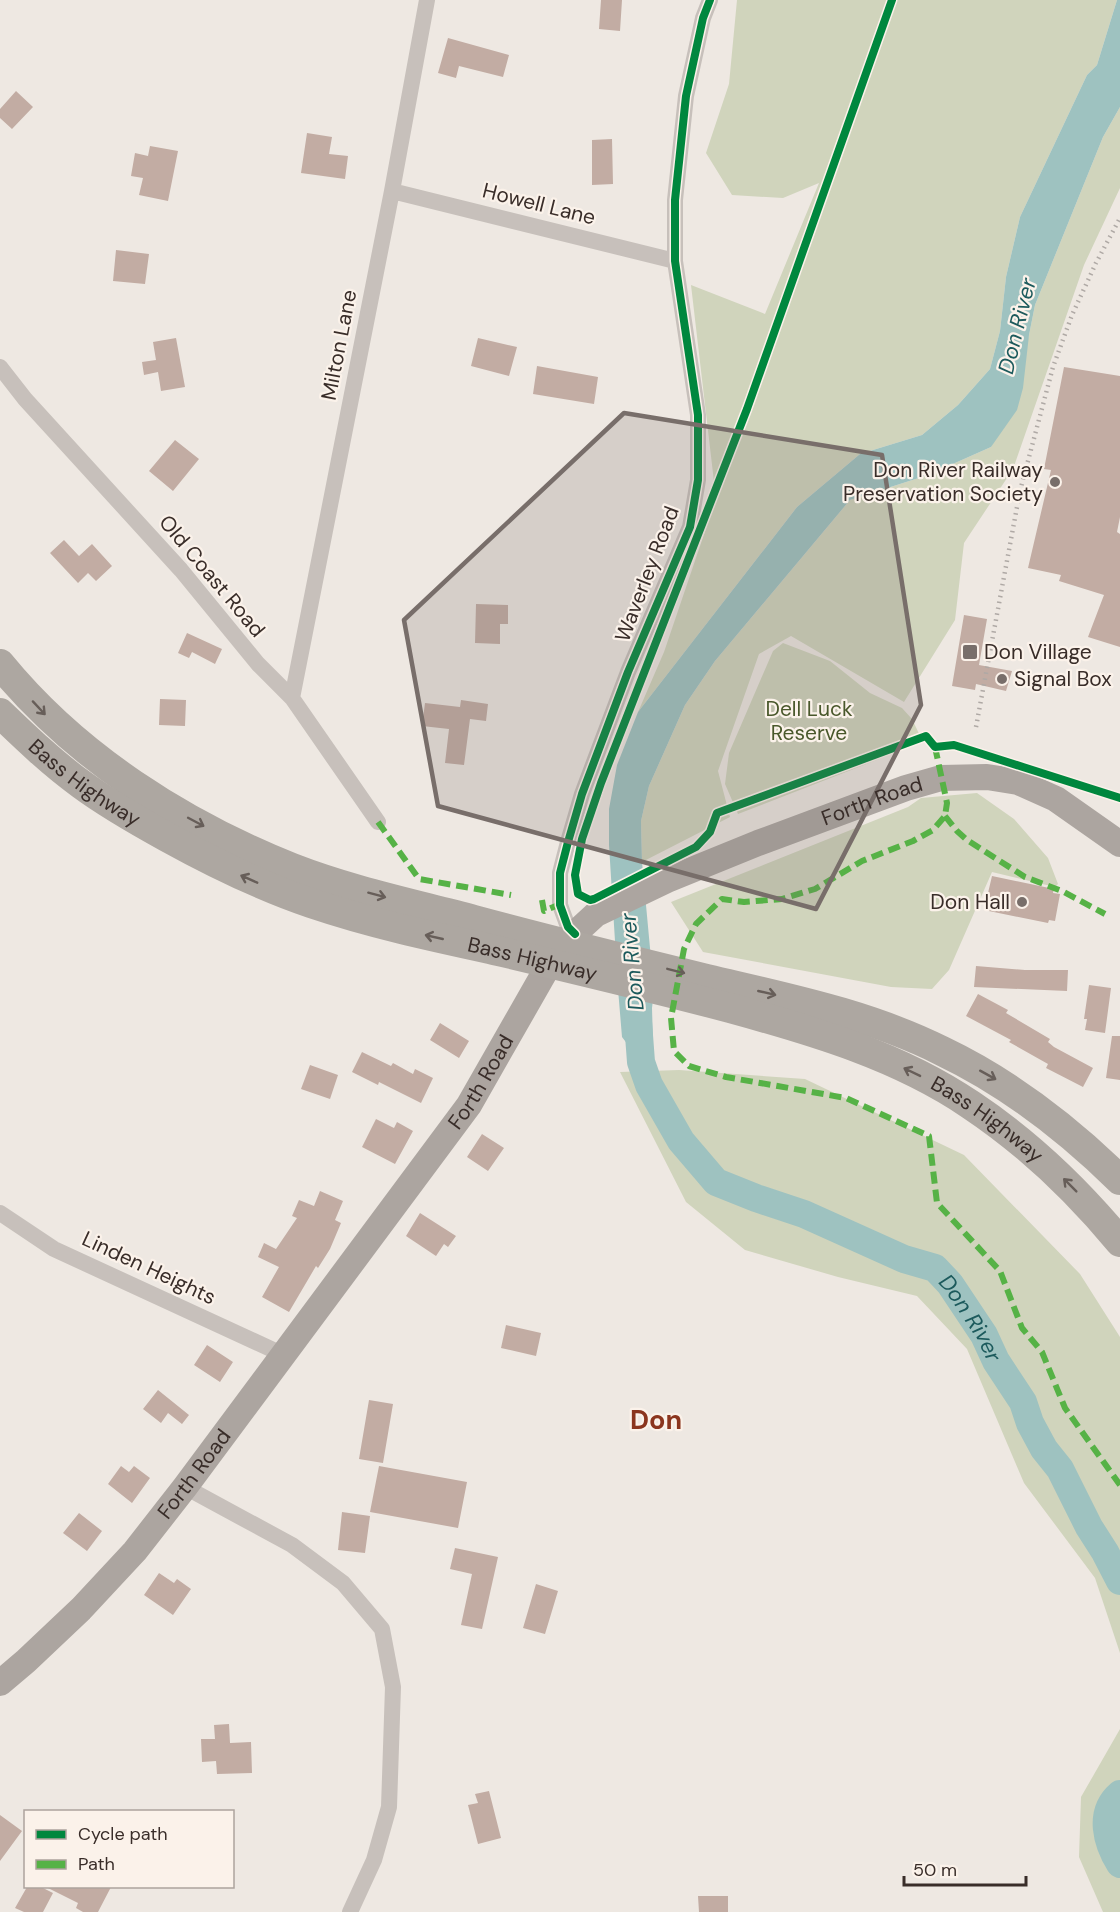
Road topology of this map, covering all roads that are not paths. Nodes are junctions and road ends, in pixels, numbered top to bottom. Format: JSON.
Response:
{"nodes":[{"id":1,"x":428,"y":0,"type":"edge"},
{"id":2,"x":710,"y":0,"type":"edge"},
{"id":3,"x":392,"y":191,"type":"junction"},
{"id":4,"x":675,"y":261,"type":"junction"},
{"id":5,"x":0,"y":367,"type":"edge"},
{"id":6,"x":0,"y":664,"type":"edge"},
{"id":7,"x":292,"y":698,"type":"junction"},
{"id":8,"x":0,"y":713,"type":"edge"},
{"id":9,"x":378,"y":822,"type":"dead end"},
{"id":10,"x":1120,"y":844,"type":"edge"},
{"id":11,"x":575,"y":934,"type":"junction"},
{"id":12,"x":515,"y":943,"type":"junction"},
{"id":13,"x":707,"y":990,"type":"junction"},
{"id":14,"x":1120,"y":1180,"type":"edge"},
{"id":15,"x":0,"y":1213,"type":"edge"},
{"id":16,"x":1116,"y":1238,"type":"edge"},
{"id":17,"x":284,"y":1355,"type":"junction"},
{"id":18,"x":185,"y":1487,"type":"junction"},
{"id":19,"x":0,"y":1683,"type":"edge"},
{"id":20,"x":350,"y":1912,"type":"edge"}],
"edges":[{"from":1,"to":3,"type":"street","name":"Milton Lane"},
{"from":2,"to":4,"type":"street","name":"Waverley Road"},
{"from":3,"to":4,"type":"street","name":"Howell Lane"},
{"from":3,"to":7,"type":"street","name":"Milton Lane"},
{"from":4,"to":11,"type":"street","name":"Waverley Road"},
{"from":5,"to":7,"type":"street","name":"Old Coast Road"},
{"from":6,"to":12,"type":"highway","name":"Bass Highway","one_way":true},
{"from":7,"to":9,"type":"street","name":"Old Coast Road"},
{"from":12,"to":8,"type":"highway","name":"Bass Highway","one_way":true},
{"from":10,"to":11,"type":"main road","name":"Forth Road"},
{"from":11,"to":17,"type":"main road","name":"Forth Road"},
{"from":12,"to":13,"type":"highway","name":"Bass Highway"},
{"from":13,"to":14,"type":"highway","name":"Bass Highway","one_way":true},
{"from":16,"to":13,"type":"highway","name":"Bass Highway","one_way":true},
{"from":15,"to":17,"type":"street","name":"Linden Heights"},
{"from":17,"to":18,"type":"main road","name":"Forth Road"},
{"from":18,"to":19,"type":"main road","name":"Forth Road"},
{"from":18,"to":20,"type":"street"}]}
